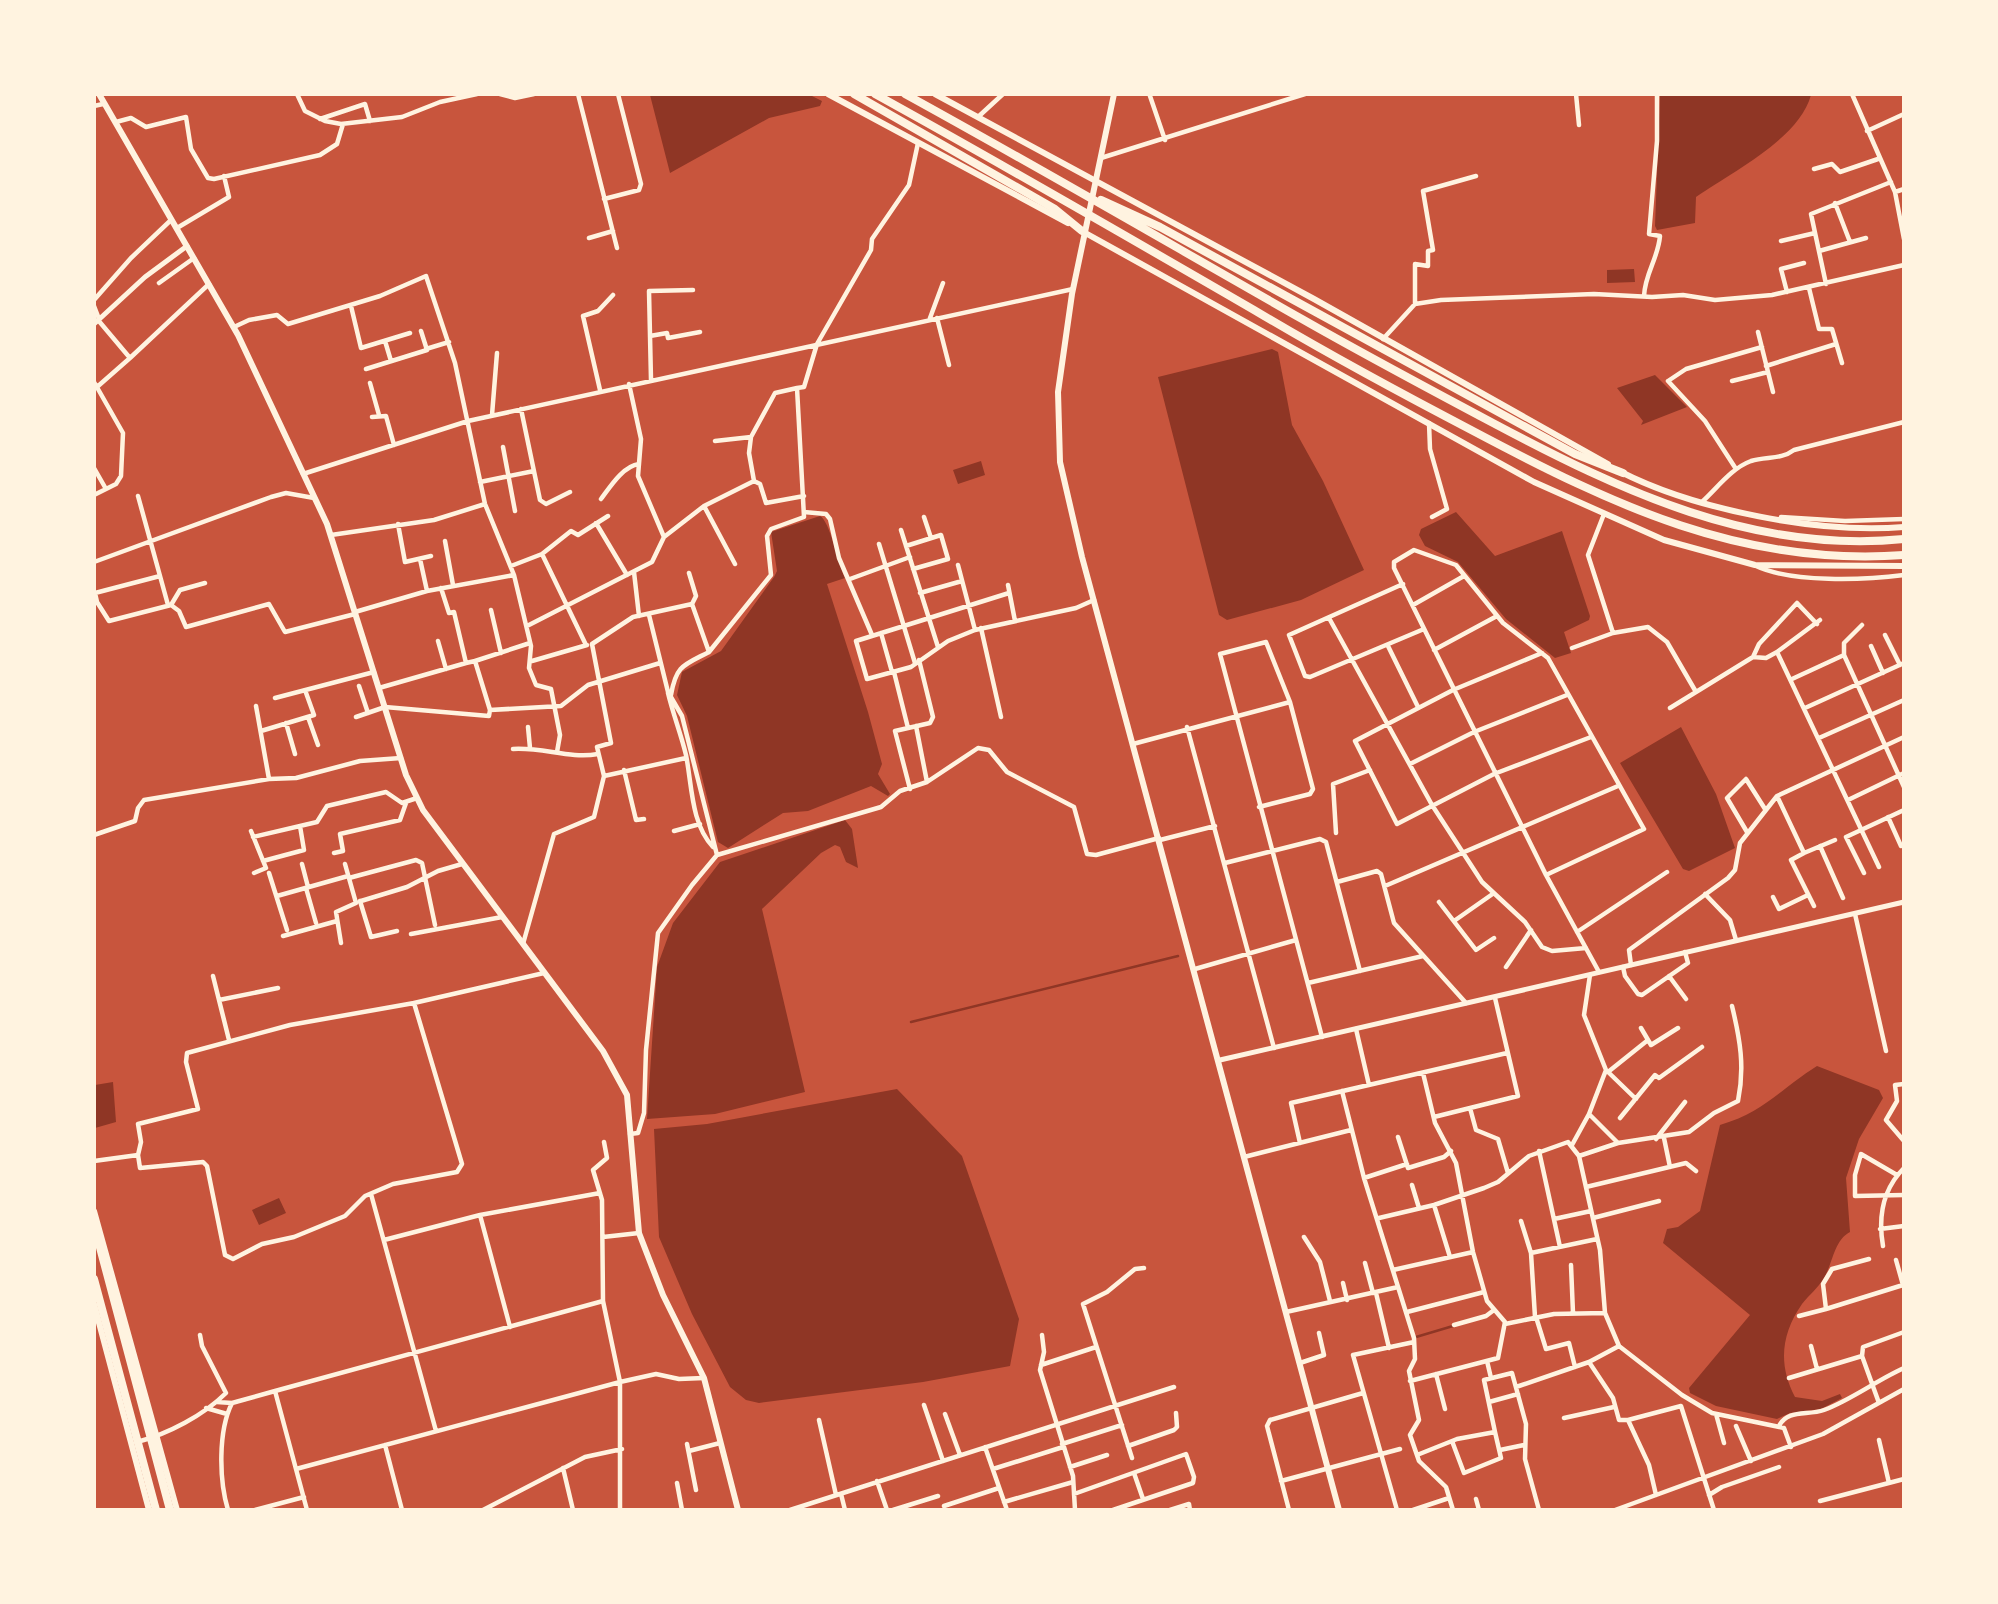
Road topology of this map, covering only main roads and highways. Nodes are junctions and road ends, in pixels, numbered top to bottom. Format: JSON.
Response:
{"nodes":[{"id":1,"x":99,"y":94,"type":"edge"},
{"id":2,"x":828,"y":94,"type":"edge"},
{"id":3,"x":854,"y":94,"type":"edge"},
{"id":4,"x":875,"y":94,"type":"edge"},
{"id":5,"x":905,"y":94,"type":"edge"},
{"id":6,"x":935,"y":94,"type":"edge"},
{"id":7,"x":1114,"y":94,"type":"edge"},
{"id":8,"x":1095,"y":183,"type":"junction"},
{"id":9,"x":1069,"y":187,"type":"junction"},
{"id":10,"x":1084,"y":232,"type":"junction"},
{"id":11,"x":1623,"y":473,"type":"junction"},
{"id":12,"x":1903,"y":527,"type":"edge"},
{"id":13,"x":1903,"y":539,"type":"edge"},
{"id":14,"x":1903,"y":555,"type":"edge"},
{"id":15,"x":1903,"y":566,"type":"edge"},
{"id":16,"x":94,"y":1211,"type":"edge"},
{"id":17,"x":94,"y":1225,"type":"edge"},
{"id":18,"x":94,"y":1279,"type":"edge"},
{"id":19,"x":94,"y":1304,"type":"edge"},
{"id":20,"x":149,"y":1510,"type":"edge"},
{"id":21,"x":156,"y":1510,"type":"edge"},
{"id":22,"x":170,"y":1510,"type":"edge"},
{"id":23,"x":177,"y":1510,"type":"edge"},
{"id":24,"x":738,"y":1510,"type":"edge"},
{"id":25,"x":1339,"y":1510,"type":"edge"}],
"edges":[{"from":1,"to":24,"type":"main road"},
{"from":2,"to":10,"type":"main road"},
{"from":3,"to":10,"type":"highway"},
{"from":4,"to":14,"type":"highway"},
{"from":5,"to":9,"type":"highway"},
{"from":6,"to":8,"type":"main road"},
{"from":7,"to":8,"type":"main road"},
{"from":8,"to":10,"type":"main road"},
{"from":8,"to":11,"type":"main road"},
{"from":9,"to":11,"type":"highway"},
{"from":9,"to":13,"type":"highway"},
{"from":10,"to":15,"type":"main road"},
{"from":10,"to":25,"type":"main road"},
{"from":11,"to":12,"type":"main road"},
{"from":16,"to":23,"type":"main road"},
{"from":17,"to":22,"type":"highway"},
{"from":18,"to":21,"type":"highway"},
{"from":19,"to":20,"type":"main road"}]}
